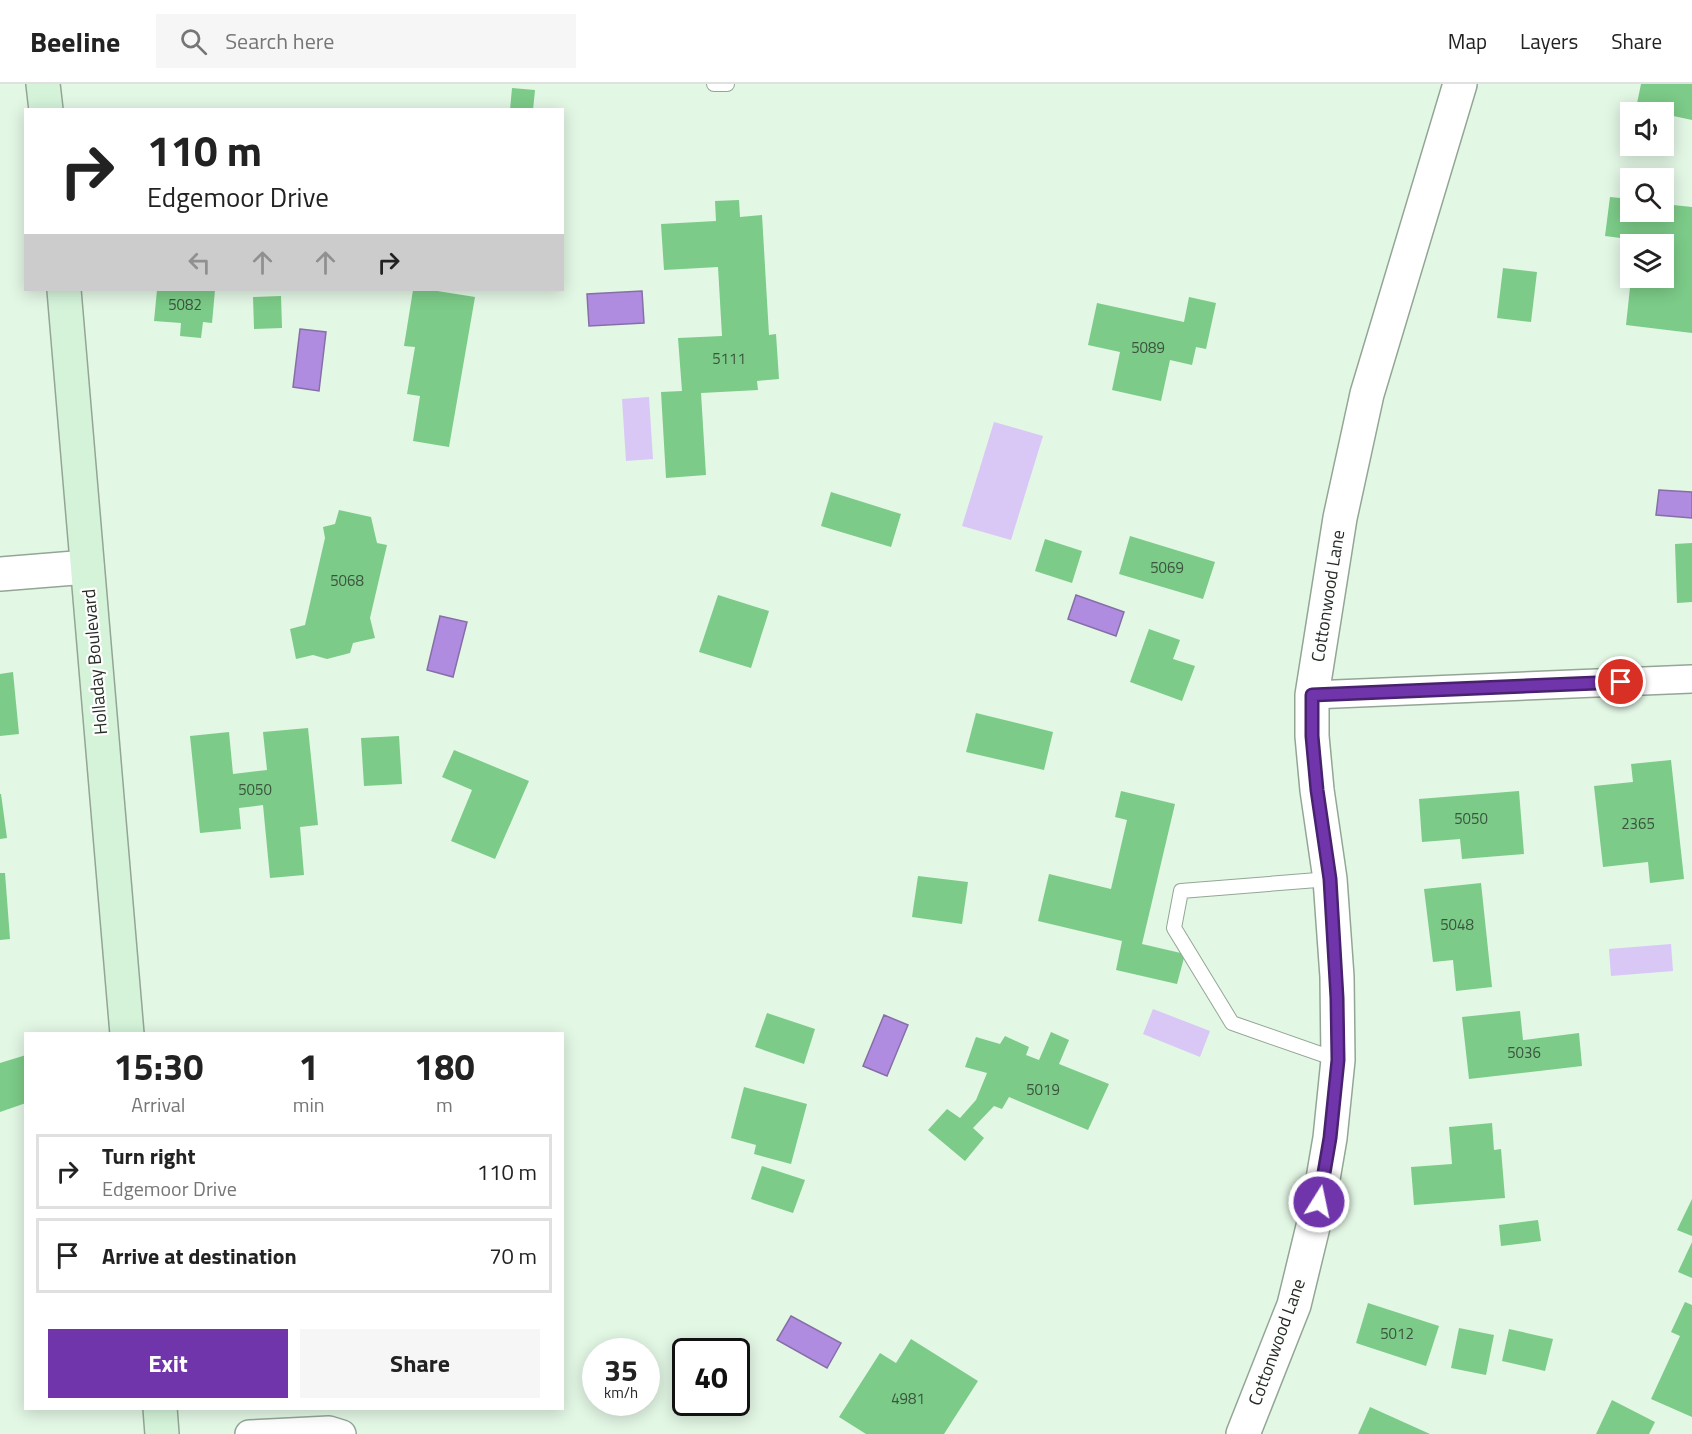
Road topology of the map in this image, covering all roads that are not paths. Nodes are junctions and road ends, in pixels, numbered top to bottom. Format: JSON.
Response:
{"nodes":[{"id":1,"x":43,"y":84,"type":"edge"},
{"id":2,"x":714,"y":84,"type":"edge"},
{"id":3,"x":727,"y":84,"type":"edge"},
{"id":4,"x":1460,"y":84,"type":"edge"},
{"id":5,"x":46,"y":108,"type":"edge"},
{"id":6,"x":63,"y":291,"type":"edge"},
{"id":7,"x":87,"y":567,"type":"junction"},
{"id":8,"x":0,"y":574,"type":"edge"},
{"id":9,"x":1692,"y":679,"type":"edge"},
{"id":10,"x":1312,"y":695,"type":"junction"},
{"id":11,"x":1330,"y":879,"type":"junction"},
{"id":12,"x":127,"y":1032,"type":"edge"},
{"id":13,"x":1338,"y":1060,"type":"junction"},
{"id":14,"x":160,"y":1410,"type":"edge"},
{"id":15,"x":162,"y":1434,"type":"edge"},
{"id":16,"x":249,"y":1434,"type":"edge"},
{"id":17,"x":342,"y":1434,"type":"edge"},
{"id":18,"x":1243,"y":1434,"type":"edge"}],
"edges":[{"from":1,"to":5,"type":"main road"},
{"from":2,"to":3,"type":"lane"},
{"from":4,"to":10,"type":"street","name":"Cottonwood Lane"},
{"from":6,"to":7,"type":"main road","name":"Holladay Boulevard"},
{"from":7,"to":8,"type":"street"},
{"from":7,"to":12,"type":"main road","name":"Holladay Boulevard"},
{"from":9,"to":10,"type":"street"},
{"from":10,"to":11,"type":"street","name":"Cottonwood Lane"},
{"from":11,"to":13,"type":"street","name":"Cottonwood Lane"},
{"from":11,"to":13,"type":"lane"},
{"from":13,"to":18,"type":"street","name":"Cottonwood Lane"},
{"from":14,"to":15,"type":"main road"},
{"from":16,"to":17,"type":"street"}]}
